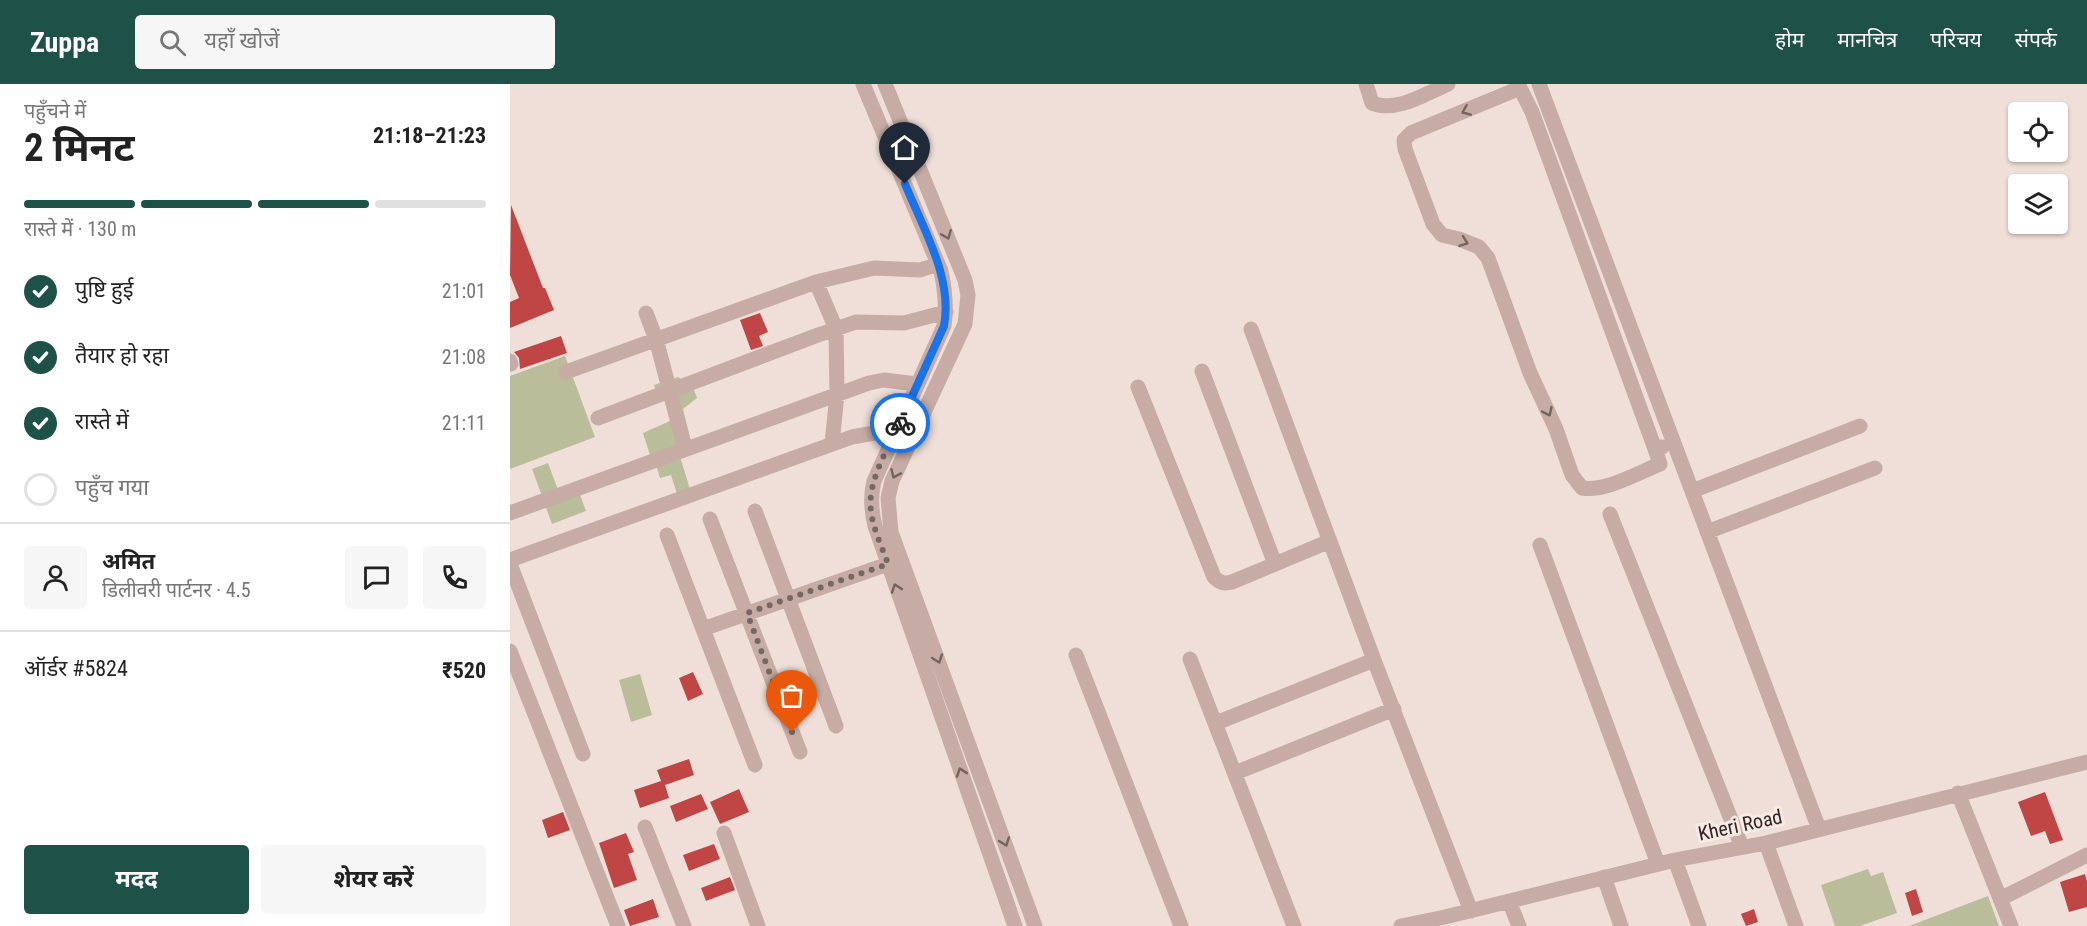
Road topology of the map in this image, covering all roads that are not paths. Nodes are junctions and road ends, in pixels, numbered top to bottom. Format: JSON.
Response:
{"nodes":[{"id":1,"x":863,"y":84,"type":"edge"},
{"id":2,"x":885,"y":84,"type":"edge"},
{"id":3,"x":1366,"y":84,"type":"edge"},
{"id":4,"x":1448,"y":84,"type":"edge"},
{"id":5,"x":1539,"y":84,"type":"edge"},
{"id":6,"x":1519,"y":86,"type":"edge"},
{"id":7,"x":938,"y":264,"type":"junction"},
{"id":8,"x":816,"y":282,"type":"junction"},
{"id":9,"x":946,"y":312,"type":"junction"},
{"id":10,"x":646,"y":313,"type":"dead end"},
{"id":11,"x":836,"y":329,"type":"junction"},
{"id":12,"x":1251,"y":329,"type":"dead end"},
{"id":13,"x":656,"y":339,"type":"junction"},
{"id":14,"x":1202,"y":371,"type":"dead end"},
{"id":15,"x":566,"y":372,"type":"dead end"},
{"id":16,"x":917,"y":384,"type":"junction"},
{"id":17,"x":1138,"y":387,"type":"dead end"},
{"id":18,"x":669,"y":391,"type":"junction"},
{"id":19,"x":837,"y":394,"type":"junction"},
{"id":20,"x":598,"y":418,"type":"dead end"},
{"id":21,"x":1860,"y":426,"type":"dead end"},
{"id":22,"x":897,"y":429,"type":"junction"},
{"id":23,"x":1674,"y":443,"type":"junction"},
{"id":24,"x":832,"y":444,"type":"junction"},
{"id":25,"x":685,"y":449,"type":"junction"},
{"id":26,"x":1656,"y":452,"type":"junction"},
{"id":27,"x":1875,"y":468,"type":"dead end"},
{"id":28,"x":1692,"y":491,"type":"junction"},
{"id":29,"x":754,"y":511,"type":"dead end"},
{"id":30,"x":510,"y":513,"type":"edge"},
{"id":31,"x":1610,"y":513,"type":"dead end"},
{"id":32,"x":710,"y":519,"type":"dead end"},
{"id":33,"x":1707,"y":532,"type":"junction"},
{"id":34,"x":667,"y":535,"type":"dead end"},
{"id":35,"x":1330,"y":541,"type":"junction"},
{"id":36,"x":1539,"y":545,"type":"dead end"},
{"id":37,"x":510,"y":562,"type":"edge"},
{"id":38,"x":888,"y":564,"type":"junction"},
{"id":39,"x":1275,"y":564,"type":"junction"},
{"id":40,"x":788,"y":599,"type":"junction"},
{"id":41,"x":747,"y":613,"type":"junction"},
{"id":42,"x":703,"y":629,"type":"junction"},
{"id":43,"x":510,"y":651,"type":"edge"},
{"id":44,"x":1076,"y":655,"type":"dead end"},
{"id":45,"x":1190,"y":659,"type":"dead end"},
{"id":46,"x":1374,"y":660,"type":"junction"},
{"id":47,"x":1394,"y":709,"type":"junction"},
{"id":48,"x":1216,"y":723,"type":"junction"},
{"id":49,"x":836,"y":726,"type":"dead end"},
{"id":50,"x":800,"y":752,"type":"dead end"},
{"id":51,"x":583,"y":754,"type":"dead end"},
{"id":52,"x":2087,"y":762,"type":"edge"},
{"id":53,"x":755,"y":765,"type":"dead end"},
{"id":54,"x":1235,"y":773,"type":"junction"},
{"id":55,"x":1958,"y":793,"type":"junction"},
{"id":56,"x":645,"y":827,"type":"dead end"},
{"id":57,"x":1819,"y":829,"type":"junction"},
{"id":58,"x":724,"y":833,"type":"dead end"},
{"id":59,"x":1766,"y":843,"type":"junction"},
{"id":60,"x":1742,"y":847,"type":"junction"},
{"id":61,"x":2087,"y":855,"type":"edge"},
{"id":62,"x":1675,"y":860,"type":"junction"},
{"id":63,"x":1658,"y":864,"type":"junction"},
{"id":64,"x":1604,"y":878,"type":"junction"},
{"id":65,"x":2000,"y":899,"type":"junction"},
{"id":66,"x":1509,"y":901,"type":"junction"},
{"id":67,"x":1471,"y":910,"type":"junction"},
{"id":68,"x":1447,"y":922,"type":"edge"},
{"id":69,"x":618,"y":926,"type":"edge"},
{"id":70,"x":684,"y":926,"type":"edge"},
{"id":71,"x":758,"y":926,"type":"edge"},
{"id":72,"x":1015,"y":926,"type":"edge"},
{"id":73,"x":1035,"y":926,"type":"edge"},
{"id":74,"x":1181,"y":926,"type":"edge"},
{"id":75,"x":1294,"y":926,"type":"edge"},
{"id":76,"x":1401,"y":926,"type":"edge"},
{"id":77,"x":1519,"y":926,"type":"edge"},
{"id":78,"x":1621,"y":926,"type":"edge"},
{"id":79,"x":1699,"y":926,"type":"edge"},
{"id":80,"x":1796,"y":926,"type":"edge"},
{"id":81,"x":2011,"y":926,"type":"edge"}],
"edges":[{"from":1,"to":7,"type":"street"},
{"from":2,"to":73,"type":"street","one_way":true},
{"from":3,"to":4,"type":"street"},
{"from":5,"to":23,"type":"street"},
{"from":6,"to":26,"type":"street"},
{"from":6,"to":26,"type":"street","one_way":true},
{"from":7,"to":8,"type":"street"},
{"from":7,"to":9,"type":"street"},
{"from":8,"to":11,"type":"street"},
{"from":8,"to":13,"type":"street"},
{"from":9,"to":11,"type":"street"},
{"from":9,"to":16,"type":"street"},
{"from":10,"to":13,"type":"street"},
{"from":11,"to":18,"type":"street"},
{"from":11,"to":19,"type":"street"},
{"from":12,"to":35,"type":"street"},
{"from":13,"to":15,"type":"street"},
{"from":13,"to":18,"type":"street"},
{"from":14,"to":39,"type":"street"},
{"from":16,"to":19,"type":"street"},
{"from":16,"to":22,"type":"street"},
{"from":17,"to":39,"type":"street"},
{"from":18,"to":20,"type":"street"},
{"from":18,"to":25,"type":"street"},
{"from":19,"to":24,"type":"street"},
{"from":19,"to":25,"type":"street"},
{"from":21,"to":28,"type":"street"},
{"from":22,"to":24,"type":"street"},
{"from":22,"to":38,"type":"street"},
{"from":23,"to":26,"type":"street"},
{"from":23,"to":28,"type":"street"},
{"from":24,"to":37,"type":"street"},
{"from":25,"to":30,"type":"street"},
{"from":27,"to":33,"type":"street"},
{"from":28,"to":33,"type":"street"},
{"from":29,"to":40,"type":"street"},
{"from":31,"to":60,"type":"street"},
{"from":32,"to":41,"type":"street"},
{"from":33,"to":57,"type":"street"},
{"from":34,"to":42,"type":"street"},
{"from":35,"to":39,"type":"street"},
{"from":35,"to":46,"type":"street"},
{"from":36,"to":63,"type":"street"},
{"from":37,"to":51,"type":"street"},
{"from":38,"to":40,"type":"street"},
{"from":72,"to":38,"type":"street","one_way":true},
{"from":40,"to":41,"type":"street"},
{"from":40,"to":49,"type":"street"},
{"from":41,"to":42,"type":"street"},
{"from":41,"to":50,"type":"street"},
{"from":42,"to":53,"type":"street"},
{"from":43,"to":69,"type":"street"},
{"from":44,"to":74,"type":"street"},
{"from":45,"to":48,"type":"street"},
{"from":46,"to":47,"type":"street"},
{"from":46,"to":48,"type":"street"},
{"from":47,"to":54,"type":"street"},
{"from":47,"to":67,"type":"street"},
{"from":48,"to":54,"type":"street"},
{"from":52,"to":55,"type":"street","name":"Kheri Road"},
{"from":54,"to":75,"type":"street"},
{"from":55,"to":57,"type":"street","name":"Kheri Road"},
{"from":55,"to":65,"type":"street"},
{"from":56,"to":70,"type":"street"},
{"from":57,"to":59,"type":"street","name":"Kheri Road"},
{"from":58,"to":71,"type":"street"},
{"from":59,"to":60,"type":"street","name":"Kheri Road"},
{"from":59,"to":80,"type":"street"},
{"from":60,"to":62,"type":"street","name":"Kheri Road"},
{"from":61,"to":65,"type":"street"},
{"from":62,"to":63,"type":"street","name":"Kheri Road"},
{"from":62,"to":79,"type":"street"},
{"from":63,"to":64,"type":"street","name":"Kheri Road"},
{"from":64,"to":66,"type":"street","name":"Kheri Road"},
{"from":64,"to":78,"type":"street"},
{"from":65,"to":81,"type":"street"},
{"from":66,"to":67,"type":"street","name":"Kheri Road"},
{"from":66,"to":77,"type":"street"},
{"from":67,"to":68,"type":"street","name":"Kheri Road"},
{"from":68,"to":76,"type":"street","name":"Kheri Road"}]}
